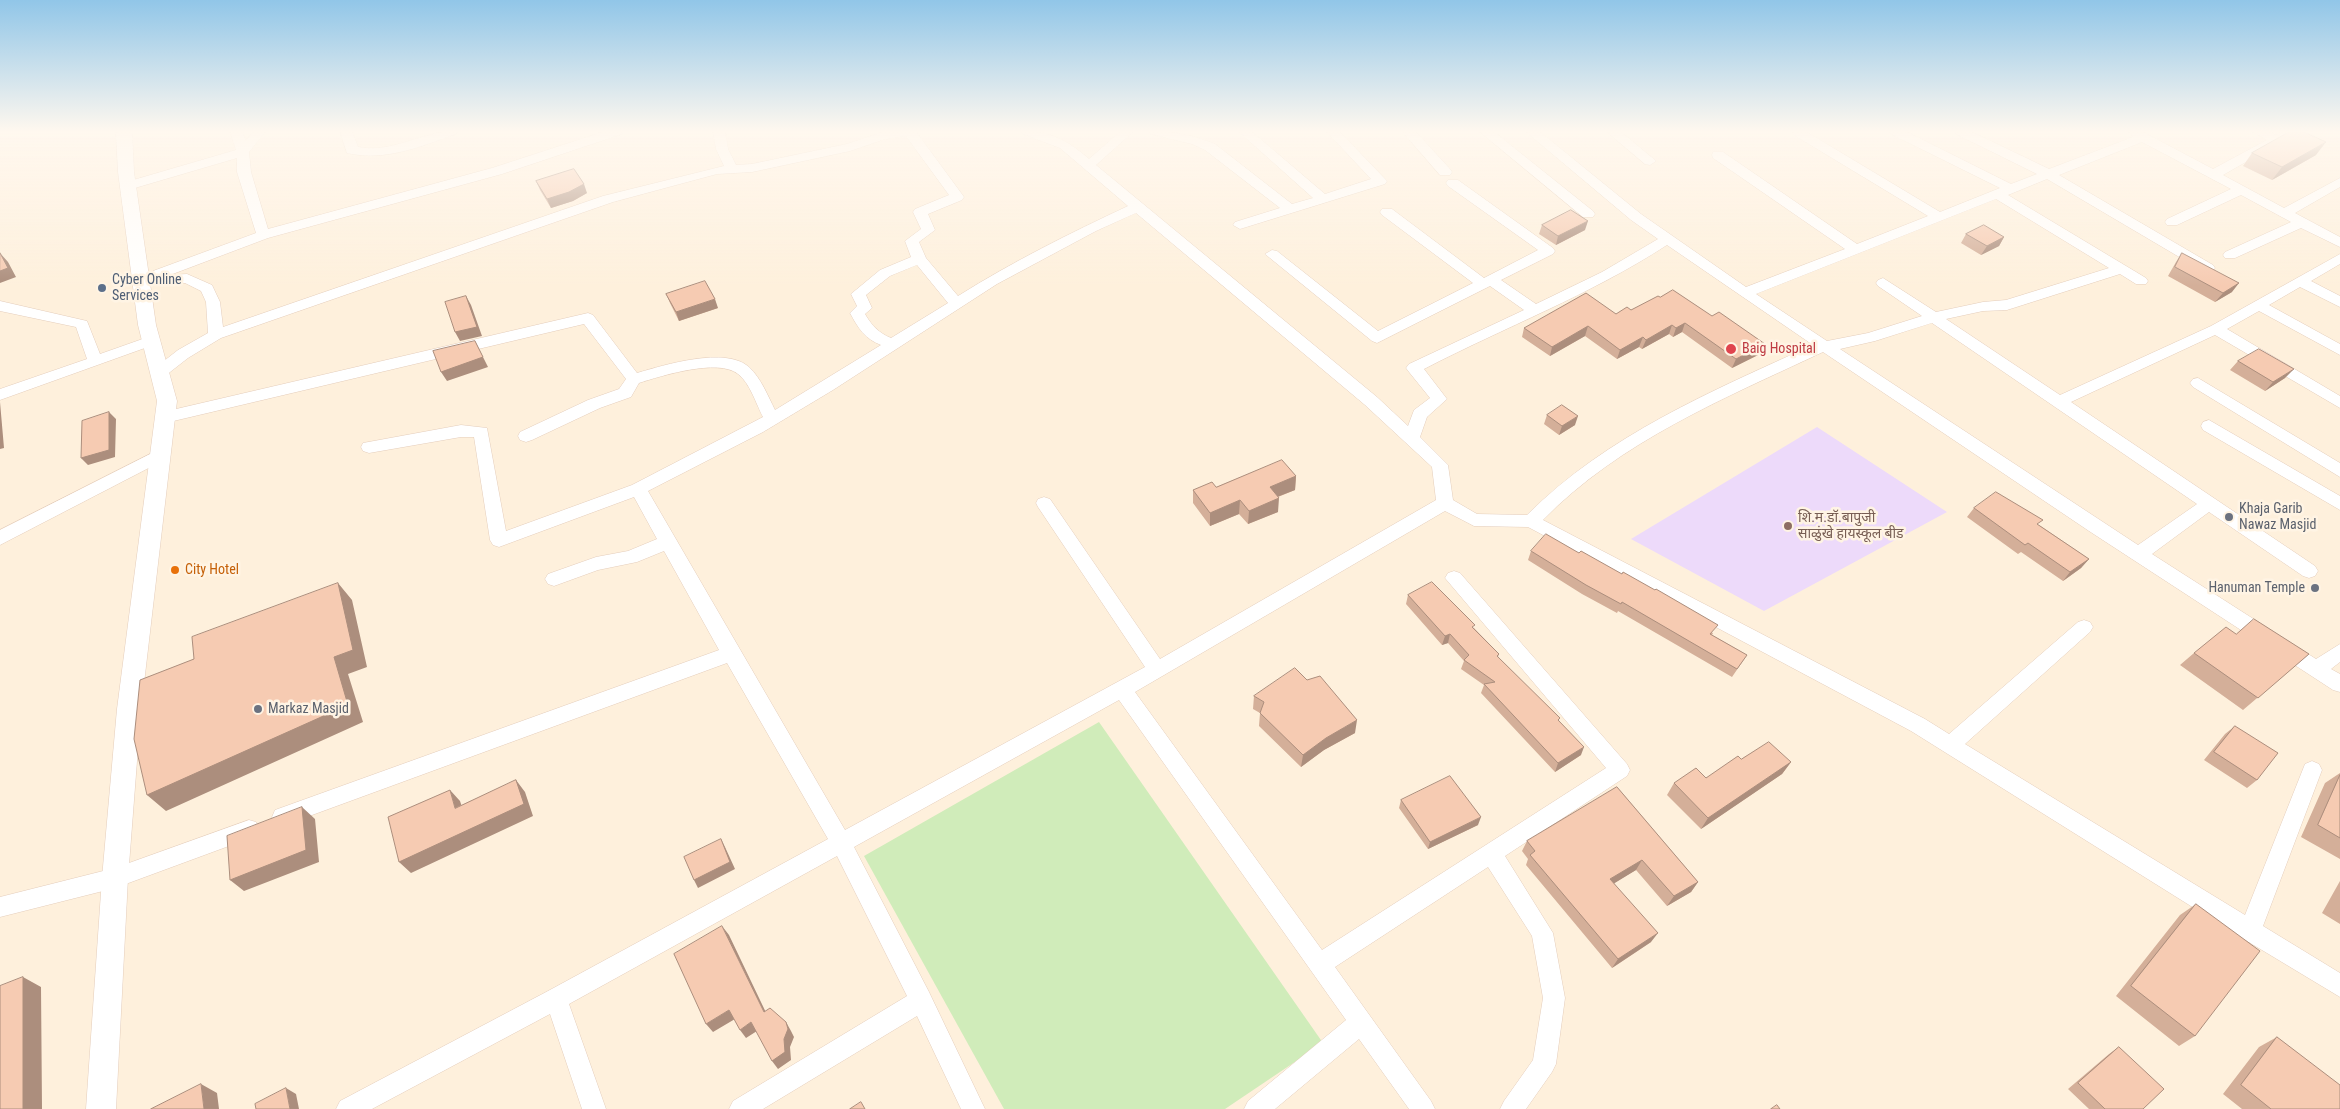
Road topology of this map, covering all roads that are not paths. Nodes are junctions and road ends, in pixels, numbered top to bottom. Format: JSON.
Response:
{"nodes":[{"id":1,"x":128,"y":183,"type":"edge"},
{"id":2,"x":139,"y":183,"type":"edge"},
{"id":3,"x":247,"y":183,"type":"edge"},
{"id":4,"x":454,"y":183,"type":"edge"},
{"id":5,"x":669,"y":183,"type":"edge"},
{"id":6,"x":947,"y":183,"type":"edge"},
{"id":7,"x":1110,"y":183,"type":"edge"},
{"id":8,"x":1256,"y":183,"type":"edge"},
{"id":9,"x":1304,"y":183,"type":"edge"},
{"id":10,"x":1377,"y":183,"type":"edge"},
{"id":11,"x":1455,"y":183,"type":"edge"},
{"id":12,"x":1549,"y":183,"type":"edge"},
{"id":13,"x":1594,"y":183,"type":"edge"},
{"id":14,"x":1758,"y":183,"type":"edge"},
{"id":15,"x":1882,"y":183,"type":"edge"},
{"id":16,"x":1999,"y":183,"type":"edge"},
{"id":17,"x":2026,"y":183,"type":"edge"},
{"id":18,"x":2063,"y":183,"type":"edge"},
{"id":19,"x":2226,"y":183,"type":"edge"},
{"id":20,"x":2339,"y":183,"type":"edge"},
{"id":21,"x":128,"y":186,"type":"junction"},
{"id":22,"x":2011,"y":189,"type":"junction"},
{"id":23,"x":2240,"y":190,"type":"junction"},
{"id":24,"x":1997,"y":194,"type":"junction"},
{"id":25,"x":1323,"y":199,"type":"junction"},
{"id":26,"x":1137,"y":207,"type":"junction"},
{"id":27,"x":1289,"y":209,"type":"junction"},
{"id":28,"x":1387,"y":212,"type":"dead end"},
{"id":29,"x":1588,"y":214,"type":"dead end"},
{"id":30,"x":2283,"y":214,"type":"junction"},
{"id":31,"x":1940,"y":218,"type":"junction"},
{"id":32,"x":2172,"y":222,"type":"dead end"},
{"id":33,"x":2300,"y":223,"type":"junction"},
{"id":34,"x":1240,"y":225,"type":"dead end"},
{"id":35,"x":263,"y":235,"type":"junction"},
{"id":36,"x":1667,"y":239,"type":"junction"},
{"id":37,"x":2340,"y":243,"type":"edge"},
{"id":38,"x":1856,"y":250,"type":"junction"},
{"id":39,"x":1272,"y":254,"type":"dead end"},
{"id":40,"x":2230,"y":255,"type":"dead end"},
{"id":41,"x":919,"y":258,"type":"junction"},
{"id":42,"x":2340,"y":258,"type":"edge"},
{"id":43,"x":2121,"y":269,"type":"junction"},
{"id":44,"x":2213,"y":270,"type":"edge"},
{"id":45,"x":141,"y":281,"type":"junction"},
{"id":46,"x":2141,"y":281,"type":"dead end"},
{"id":47,"x":1487,"y":282,"type":"junction"},
{"id":48,"x":2300,"y":282,"type":"junction"},
{"id":49,"x":1883,"y":283,"type":"dead end"},
{"id":50,"x":1745,"y":293,"type":"junction"},
{"id":51,"x":2340,"y":302,"type":"edge"},
{"id":52,"x":956,"y":303,"type":"junction"},
{"id":53,"x":2259,"y":305,"type":"junction"},
{"id":54,"x":0,"y":306,"type":"edge"},
{"id":55,"x":1534,"y":310,"type":"junction"},
{"id":56,"x":1934,"y":317,"type":"junction"},
{"id":57,"x":2216,"y":329,"type":"junction"},
{"id":58,"x":216,"y":335,"type":"junction"},
{"id":59,"x":151,"y":341,"type":"junction"},
{"id":60,"x":893,"y":344,"type":"junction"},
{"id":61,"x":1824,"y":346,"type":"junction"},
{"id":62,"x":2340,"y":350,"type":"edge"},
{"id":63,"x":95,"y":361,"type":"junction"},
{"id":64,"x":160,"y":372,"type":"junction"},
{"id":65,"x":634,"y":378,"type":"junction"},
{"id":66,"x":2198,"y":383,"type":"dead end"},
{"id":67,"x":0,"y":395,"type":"edge"},
{"id":68,"x":2060,"y":401,"type":"junction"},
{"id":69,"x":2340,"y":403,"type":"edge"},
{"id":70,"x":165,"y":417,"type":"junction"},
{"id":71,"x":772,"y":418,"type":"junction"},
{"id":72,"x":2209,"y":426,"type":"dead end"},
{"id":73,"x":526,"y":436,"type":"dead end"},
{"id":74,"x":1411,"y":438,"type":"junction"},
{"id":75,"x":369,"y":447,"type":"dead end"},
{"id":76,"x":160,"y":455,"type":"junction"},
{"id":77,"x":2340,"y":471,"type":"edge"},
{"id":78,"x":638,"y":489,"type":"junction"},
{"id":79,"x":1044,"y":503,"type":"dead end"},
{"id":80,"x":1445,"y":503,"type":"junction"},
{"id":81,"x":2210,"y":503,"type":"junction"},
{"id":82,"x":2340,"y":504,"type":"edge"},
{"id":83,"x":1531,"y":521,"type":"junction"},
{"id":84,"x":0,"y":538,"type":"edge"},
{"id":85,"x":668,"y":542,"type":"junction"},
{"id":86,"x":2139,"y":554,"type":"junction"},
{"id":87,"x":2310,"y":570,"type":"dead end"},
{"id":88,"x":1454,"y":578,"type":"dead end"},
{"id":89,"x":554,"y":579,"type":"dead end"},
{"id":90,"x":2084,"y":627,"type":"dead end"},
{"id":91,"x":2340,"y":652,"type":"edge"},
{"id":92,"x":731,"y":654,"type":"junction"},
{"id":93,"x":2317,"y":669,"type":"junction"},
{"id":94,"x":1157,"y":670,"type":"junction"},
{"id":95,"x":2340,"y":684,"type":"edge"},
{"id":96,"x":1122,"y":689,"type":"junction"},
{"id":97,"x":1950,"y":745,"type":"junction"},
{"id":98,"x":2312,"y":770,"type":"dead end"},
{"id":99,"x":841,"y":842,"type":"junction"},
{"id":100,"x":1491,"y":853,"type":"junction"},
{"id":101,"x":115,"y":878,"type":"junction"},
{"id":102,"x":0,"y":907,"type":"edge"},
{"id":103,"x":2250,"y":931,"type":"junction"},
{"id":104,"x":1320,"y":964,"type":"junction"},
{"id":105,"x":2340,"y":986,"type":"edge"},
{"id":106,"x":556,"y":999,"type":"junction"},
{"id":107,"x":921,"y":1000,"type":"junction"},
{"id":108,"x":1360,"y":1023,"type":"junction"},
{"id":109,"x":101,"y":1109,"type":"edge"},
{"id":110,"x":348,"y":1109,"type":"edge"},
{"id":111,"x":594,"y":1109,"type":"edge"},
{"id":112,"x":741,"y":1109,"type":"edge"},
{"id":113,"x":973,"y":1109,"type":"edge"},
{"id":114,"x":1256,"y":1109,"type":"edge"},
{"id":115,"x":1423,"y":1109,"type":"edge"},
{"id":116,"x":1512,"y":1109,"type":"edge"}],
"edges":[{"from":1,"to":21,"type":"street"},
{"from":2,"to":21,"type":"street"},
{"from":3,"to":35,"type":"street"},
{"from":4,"to":35,"type":"street"},
{"from":5,"to":58,"type":"street"},
{"from":6,"to":41,"type":"street"},
{"from":7,"to":26,"type":"street"},
{"from":8,"to":27,"type":"street"},
{"from":9,"to":25,"type":"street"},
{"from":10,"to":25,"type":"street"},
{"from":11,"to":47,"type":"street"},
{"from":12,"to":29,"type":"street"},
{"from":13,"to":36,"type":"street"},
{"from":14,"to":38,"type":"street"},
{"from":15,"to":31,"type":"street"},
{"from":16,"to":22,"type":"street"},
{"from":17,"to":22,"type":"street"},
{"from":18,"to":44,"type":"street"},
{"from":19,"to":23,"type":"street"},
{"from":20,"to":30,"type":"street"},
{"from":21,"to":45,"type":"street"},
{"from":22,"to":24,"type":"street"},
{"from":23,"to":30,"type":"street"},
{"from":23,"to":32,"type":"street"},
{"from":24,"to":31,"type":"street"},
{"from":24,"to":43,"type":"street"},
{"from":25,"to":27,"type":"street"},
{"from":26,"to":52,"type":"street"},
{"from":26,"to":74,"type":"street"},
{"from":27,"to":34,"type":"street"},
{"from":28,"to":47,"type":"street"},
{"from":30,"to":33,"type":"street"},
{"from":31,"to":38,"type":"street"},
{"from":33,"to":37,"type":"street"},
{"from":33,"to":40,"type":"street"},
{"from":35,"to":45,"type":"street"},
{"from":36,"to":50,"type":"street"},
{"from":36,"to":55,"type":"street"},
{"from":38,"to":50,"type":"street"},
{"from":39,"to":47,"type":"street"},
{"from":41,"to":52,"type":"street"},
{"from":41,"to":60,"type":"street"},
{"from":42,"to":48,"type":"street"},
{"from":43,"to":46,"type":"street"},
{"from":43,"to":56,"type":"street"},
{"from":45,"to":58,"type":"street"},
{"from":45,"to":59,"type":"street"},
{"from":47,"to":55,"type":"street"},
{"from":48,"to":51,"type":"street"},
{"from":48,"to":53,"type":"street"},
{"from":49,"to":56,"type":"street"},
{"from":50,"to":61,"type":"street"},
{"from":52,"to":60,"type":"street"},
{"from":53,"to":57,"type":"street"},
{"from":53,"to":62,"type":"street"},
{"from":54,"to":63,"type":"street"},
{"from":55,"to":74,"type":"street"},
{"from":56,"to":61,"type":"street"},
{"from":56,"to":68,"type":"street"},
{"from":57,"to":68,"type":"street"},
{"from":57,"to":69,"type":"street"},
{"from":58,"to":64,"type":"street"},
{"from":59,"to":63,"type":"street"},
{"from":59,"to":64,"type":"street"},
{"from":60,"to":71,"type":"street"},
{"from":61,"to":83,"type":"street"},
{"from":61,"to":86,"type":"street"},
{"from":63,"to":67,"type":"street"},
{"from":64,"to":70,"type":"street"},
{"from":65,"to":70,"type":"street"},
{"from":65,"to":71,"type":"street"},
{"from":65,"to":73,"type":"street"},
{"from":66,"to":77,"type":"street"},
{"from":68,"to":81,"type":"street"},
{"from":70,"to":76,"type":"street"},
{"from":71,"to":78,"type":"street"},
{"from":72,"to":82,"type":"street"},
{"from":74,"to":80,"type":"street"},
{"from":75,"to":78,"type":"street"},
{"from":76,"to":84,"type":"street"},
{"from":76,"to":101,"type":"street"},
{"from":78,"to":85,"type":"street"},
{"from":79,"to":94,"type":"street"},
{"from":80,"to":83,"type":"street"},
{"from":80,"to":94,"type":"street"},
{"from":81,"to":86,"type":"street"},
{"from":81,"to":87,"type":"street"},
{"from":83,"to":97,"type":"street"},
{"from":85,"to":89,"type":"street"},
{"from":85,"to":92,"type":"street"},
{"from":86,"to":93,"type":"street"},
{"from":88,"to":100,"type":"street"},
{"from":90,"to":97,"type":"street"},
{"from":91,"to":93,"type":"street"},
{"from":92,"to":99,"type":"street"},
{"from":92,"to":101,"type":"street"},
{"from":93,"to":95,"type":"street"},
{"from":94,"to":96,"type":"street"},
{"from":96,"to":99,"type":"street"},
{"from":96,"to":104,"type":"street"},
{"from":97,"to":103,"type":"street"},
{"from":98,"to":103,"type":"street"},
{"from":99,"to":106,"type":"street"},
{"from":99,"to":107,"type":"street"},
{"from":100,"to":104,"type":"street"},
{"from":100,"to":116,"type":"street"},
{"from":101,"to":102,"type":"street"},
{"from":101,"to":109,"type":"street"},
{"from":103,"to":105,"type":"street"},
{"from":104,"to":108,"type":"street"},
{"from":106,"to":110,"type":"street"},
{"from":106,"to":111,"type":"street"},
{"from":107,"to":112,"type":"street"},
{"from":107,"to":113,"type":"street"},
{"from":108,"to":114,"type":"street"},
{"from":108,"to":115,"type":"street"}]}
